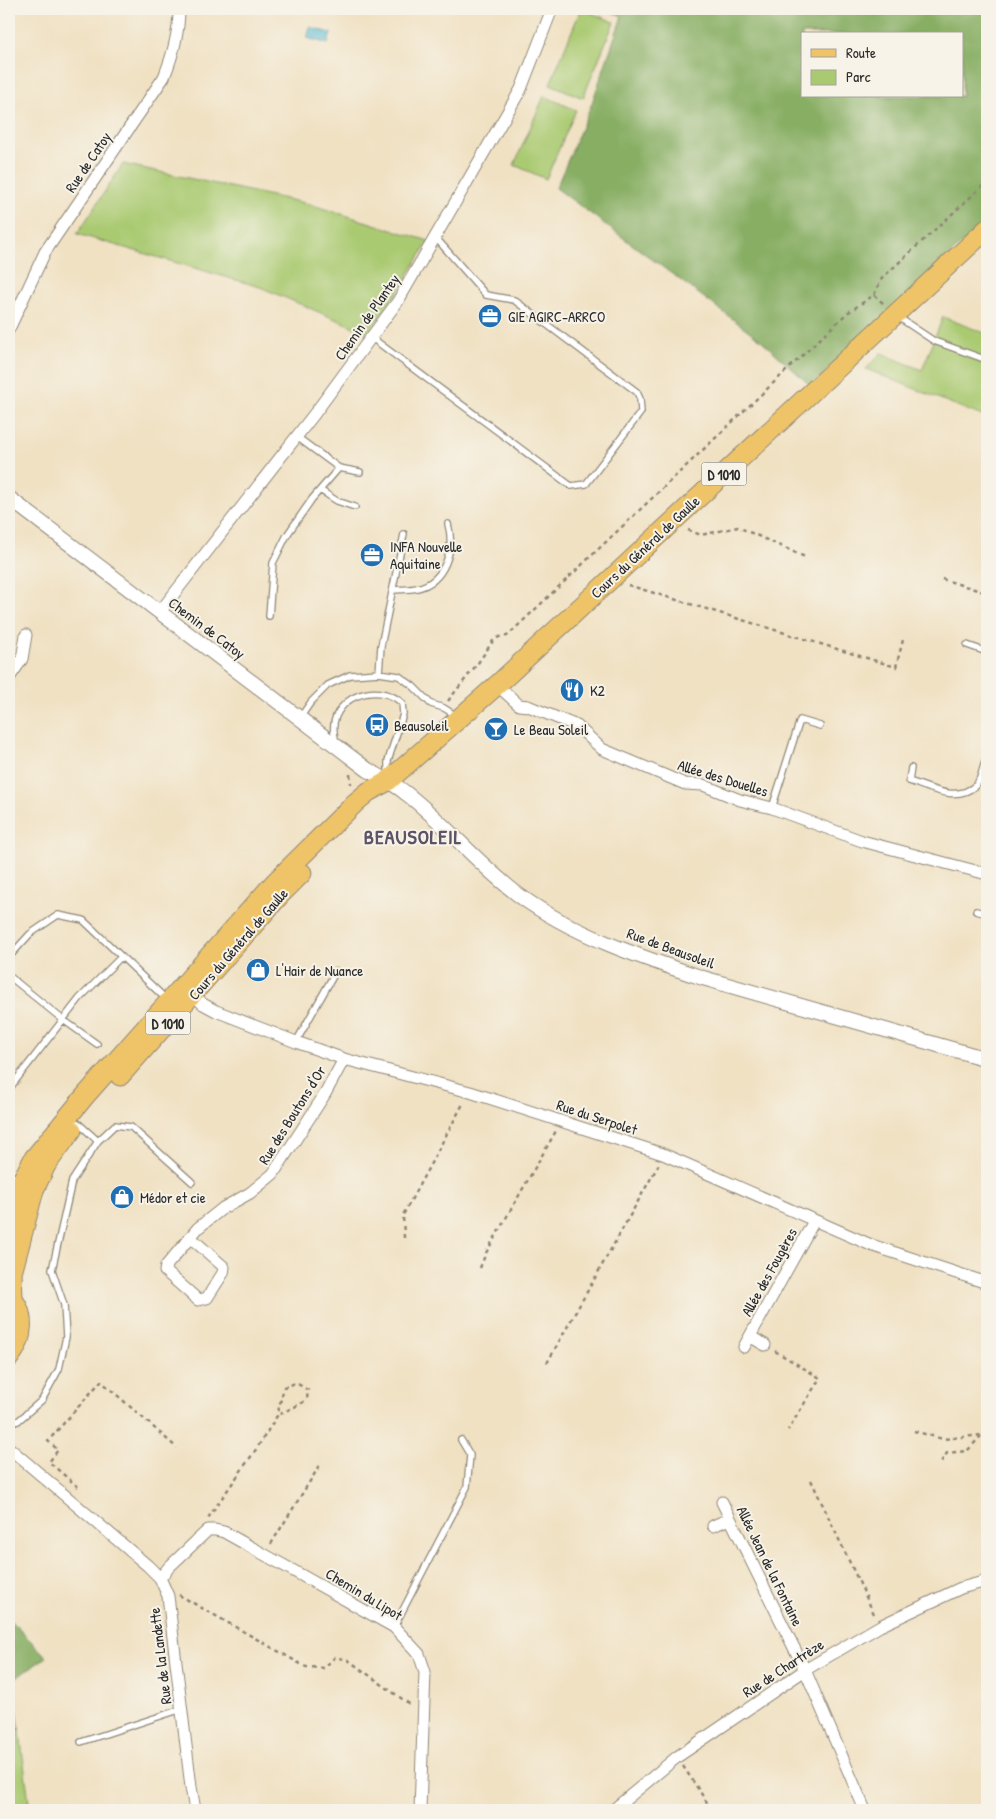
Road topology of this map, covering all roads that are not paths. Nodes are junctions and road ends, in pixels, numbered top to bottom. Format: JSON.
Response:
{"nodes":[{"id":1,"x":179,"y":9,"type":"edge"},
{"id":2,"x":552,"y":9,"type":"edge"},
{"id":3,"x":987,"y":229,"type":"edge"},
{"id":4,"x":436,"y":238,"type":"junction"},
{"id":5,"x":894,"y":314,"type":"junction"},
{"id":6,"x":9,"y":329,"type":"edge"},
{"id":7,"x":372,"y":338,"type":"junction"},
{"id":8,"x":987,"y":360,"type":"edge"},
{"id":9,"x":297,"y":437,"type":"junction"},
{"id":10,"x":339,"y":468,"type":"junction"},
{"id":11,"x":360,"y":472,"type":"dead end"},
{"id":12,"x":320,"y":490,"type":"junction"},
{"id":13,"x":9,"y":498,"type":"edge"},
{"id":14,"x":355,"y":507,"type":"dead end"},
{"id":15,"x":448,"y":524,"type":"dead end"},
{"id":16,"x":404,"y":534,"type":"dead end"},
{"id":17,"x":393,"y":590,"type":"junction"},
{"id":18,"x":159,"y":613,"type":"junction"},
{"id":19,"x":269,"y":616,"type":"dead end"},
{"id":20,"x":26,"y":635,"type":"dead end"},
{"id":21,"x":967,"y":645,"type":"dead end"},
{"id":22,"x":987,"y":652,"type":"edge"},
{"id":23,"x":378,"y":673,"type":"junction"},
{"id":24,"x":9,"y":678,"type":"edge"},
{"id":25,"x":497,"y":685,"type":"junction"},
{"id":26,"x":460,"y":718,"type":"junction"},
{"id":27,"x":300,"y":719,"type":"junction"},
{"id":28,"x":820,"y":726,"type":"dead end"},
{"id":29,"x":336,"y":745,"type":"junction"},
{"id":30,"x":987,"y":756,"type":"edge"},
{"id":31,"x":911,"y":768,"type":"dead end"},
{"id":32,"x":388,"y":781,"type":"junction"},
{"id":33,"x":772,"y":808,"type":"junction"},
{"id":34,"x":987,"y":874,"type":"edge"},
{"id":35,"x":976,"y":911,"type":"dead end"},
{"id":36,"x":987,"y":914,"type":"edge"},
{"id":37,"x":121,"y":956,"type":"junction"},
{"id":38,"x":9,"y":958,"type":"edge"},
{"id":39,"x":336,"y":971,"type":"dead end"},
{"id":40,"x":9,"y":976,"type":"edge"},
{"id":41,"x":188,"y":990,"type":"junction"},
{"id":42,"x":173,"y":1006,"type":"junction"},
{"id":43,"x":62,"y":1019,"type":"junction"},
{"id":44,"x":296,"y":1042,"type":"junction"},
{"id":45,"x":97,"y":1044,"type":"dead end"},
{"id":46,"x":344,"y":1059,"type":"junction"},
{"id":47,"x":987,"y":1059,"type":"edge"},
{"id":48,"x":9,"y":1089,"type":"edge"},
{"id":49,"x":78,"y":1123,"type":"junction"},
{"id":50,"x":98,"y":1141,"type":"junction"},
{"id":51,"x":15,"y":1178,"type":"edge"},
{"id":52,"x":192,"y":1182,"type":"dead end"},
{"id":53,"x":9,"y":1214,"type":"edge"},
{"id":54,"x":814,"y":1221,"type":"junction"},
{"id":55,"x":190,"y":1237,"type":"junction"},
{"id":56,"x":987,"y":1283,"type":"edge"},
{"id":57,"x":11,"y":1297,"type":"edge"},
{"id":58,"x":751,"y":1337,"type":"junction"},
{"id":59,"x":765,"y":1345,"type":"road end"},
{"id":60,"x":744,"y":1347,"type":"dead end"},
{"id":61,"x":9,"y":1358,"type":"edge"},
{"id":62,"x":9,"y":1424,"type":"edge"},
{"id":63,"x":461,"y":1440,"type":"dead end"},
{"id":64,"x":9,"y":1448,"type":"edge"},
{"id":65,"x":722,"y":1502,"type":"dead end"},
{"id":66,"x":729,"y":1519,"type":"junction"},
{"id":67,"x":713,"y":1526,"type":"dead end"},
{"id":68,"x":160,"y":1578,"type":"junction"},
{"id":69,"x":987,"y":1581,"type":"edge"},
{"id":70,"x":394,"y":1627,"type":"junction"},
{"id":71,"x":805,"y":1670,"type":"junction"},
{"id":72,"x":182,"y":1709,"type":"junction"},
{"id":73,"x":82,"y":1742,"type":"dead end"},
{"id":74,"x":195,"y":1810,"type":"edge"},
{"id":75,"x":420,"y":1810,"type":"edge"},
{"id":76,"x":613,"y":1810,"type":"edge"},
{"id":77,"x":865,"y":1810,"type":"edge"}],
"edges":[{"from":1,"to":6,"type":"street","name":"Rue de Catoy"},
{"from":2,"to":4,"type":"street","name":"Chemin de Plantey"},
{"from":3,"to":5,"type":"main road","name":"Cours du Général de Gaulle","number":"D 1010"},
{"from":4,"to":7,"type":"street","name":"Chemin de Plantey"},
{"from":4,"to":7,"type":"lane"},
{"from":5,"to":8,"type":"lane"},
{"from":5,"to":25,"type":"main road","name":"Cours du Général de Gaulle","number":"D 1010"},
{"from":7,"to":9,"type":"street","name":"Chemin de Plantey"},
{"from":9,"to":10,"type":"lane"},
{"from":9,"to":18,"type":"street","name":"Chemin de Plantey"},
{"from":10,"to":11,"type":"lane"},
{"from":10,"to":12,"type":"lane"},
{"from":12,"to":14,"type":"lane"},
{"from":12,"to":19,"type":"lane"},
{"from":13,"to":18,"type":"street","name":"Chemin de Catoy"},
{"from":15,"to":17,"type":"lane"},
{"from":16,"to":17,"type":"lane"},
{"from":17,"to":23,"type":"lane"},
{"from":18,"to":27,"type":"street","name":"Chemin de Catoy"},
{"from":20,"to":24,"type":"street"},
{"from":21,"to":22,"type":"lane"},
{"from":23,"to":26,"type":"lane"},
{"from":23,"to":27,"type":"lane"},
{"from":25,"to":26,"type":"main road","name":"Cours du Général de Gaulle","number":"D 1010"},
{"from":25,"to":33,"type":"street","name":"Allée des Douelles"},
{"from":26,"to":32,"type":"main road","name":"Cours du Général de Gaulle","number":"D 1010"},
{"from":27,"to":29,"type":"street","name":"Chemin de Catoy"},
{"from":28,"to":33,"type":"lane"},
{"from":29,"to":32,"type":"street","name":"Chemin de Catoy"},
{"from":29,"to":32,"type":"lane"},
{"from":30,"to":31,"type":"lane"},
{"from":32,"to":41,"type":"main road","name":"Cours du Général de Gaulle","number":"D 1010"},
{"from":32,"to":41,"type":"main road","name":"Cours du Général de Gaulle","number":"D 1010"},
{"from":32,"to":47,"type":"street","name":"Rue de Beausoleil"},
{"from":33,"to":34,"type":"street","name":"Allée des Douelles"},
{"from":35,"to":36,"type":"lane"},
{"from":37,"to":38,"type":"lane"},
{"from":37,"to":42,"type":"lane"},
{"from":37,"to":43,"type":"lane"},
{"from":39,"to":44,"type":"lane"},
{"from":40,"to":43,"type":"lane"},
{"from":41,"to":42,"type":"main road","name":"Cours du Général de Gaulle","number":"D 1010"},
{"from":41,"to":44,"type":"street","name":"Rue du Serpolet"},
{"from":42,"to":49,"type":"main road","name":"Cours du Général de Gaulle","number":"D 1010"},
{"from":42,"to":51,"type":"main road","name":"Cours du Général de Gaulle","number":"D 1010"},
{"from":43,"to":45,"type":"lane"},
{"from":43,"to":48,"type":"lane"},
{"from":44,"to":46,"type":"street","name":"Rue du Serpolet"},
{"from":46,"to":54,"type":"street","name":"Rue du Serpolet"},
{"from":46,"to":55,"type":"street","name":"Rue des Boutons d'Or"},
{"from":49,"to":50,"type":"lane"},
{"from":49,"to":57,"type":"main road","name":"Cours du Général de Gaulle","number":"D 1010"},
{"from":50,"to":52,"type":"lane"},
{"from":50,"to":62,"type":"lane"},
{"from":51,"to":53,"type":"main road","name":"Cours du Général de Gaulle","number":"D 1010"},
{"from":54,"to":56,"type":"street","name":"Rue du Serpolet"},
{"from":54,"to":58,"type":"street","name":"Allée des Fougères"},
{"from":55,"to":55,"type":"street","name":"Rue des Boutons d'Or"},
{"from":57,"to":61,"type":"main road","name":"Cours du Général de Gaulle"},
{"from":58,"to":59,"type":"street","name":"Allée des Fougères"},
{"from":58,"to":60,"type":"street","name":"Allée des Fougères"},
{"from":63,"to":70,"type":"lane"},
{"from":64,"to":68,"type":"street","name":"Rue de la Landette"},
{"from":65,"to":66,"type":"street","name":"Allée Jean de la Fontaine"},
{"from":66,"to":67,"type":"street"},
{"from":66,"to":71,"type":"street","name":"Allée Jean de la Fontaine"},
{"from":68,"to":70,"type":"street","name":"Chemin du Lipot"},
{"from":68,"to":72,"type":"street","name":"Rue de la Landette"},
{"from":69,"to":71,"type":"street","name":"Rue de Chartrèze"},
{"from":70,"to":75,"type":"street","name":"Chemin du Lipot"},
{"from":71,"to":76,"type":"street","name":"Rue de Chartrèze"},
{"from":71,"to":77,"type":"street","name":"Allée Jean de la Fontaine"},
{"from":72,"to":73,"type":"lane"},
{"from":72,"to":74,"type":"street","name":"Rue de la Landette"}]}
